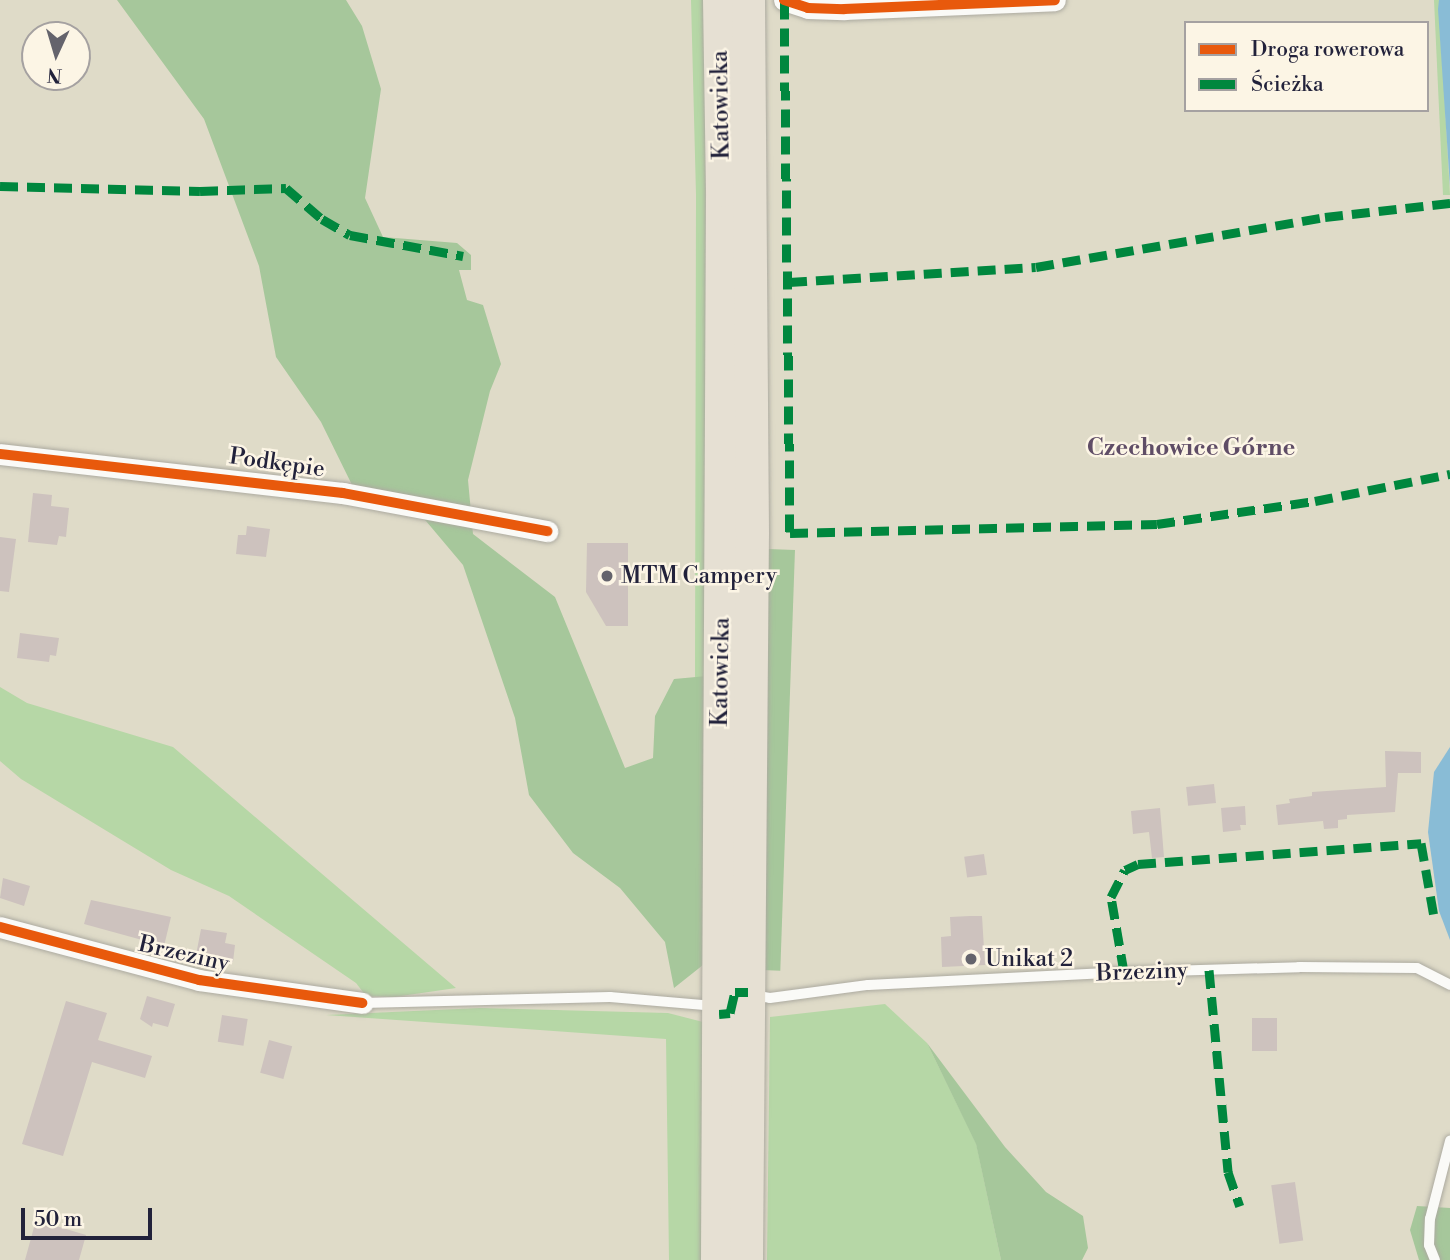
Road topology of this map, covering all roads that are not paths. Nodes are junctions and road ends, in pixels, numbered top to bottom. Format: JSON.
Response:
{"nodes":[{"id":1,"x":719,"y":0,"type":"edge"},
{"id":2,"x":748,"y":0,"type":"edge"},
{"id":3,"x":784,"y":0,"type":"edge"},
{"id":4,"x":1055,"y":0,"type":"edge"},
{"id":5,"x":0,"y":454,"type":"edge"},
{"id":6,"x":547,"y":531,"type":"dead end"},
{"id":7,"x":0,"y":927,"type":"edge"},
{"id":8,"x":1450,"y":985,"type":"edge"},
{"id":9,"x":748,"y":992,"type":"junction"},
{"id":10,"x":362,"y":1003,"type":"joint"},
{"id":11,"x":719,"y":1013,"type":"junction"},
{"id":12,"x":1450,"y":1141,"type":"edge"},
{"id":13,"x":717,"y":1260,"type":"edge"},
{"id":14,"x":746,"y":1260,"type":"edge"},
{"id":15,"x":1435,"y":1260,"type":"edge"}],
"edges":[{"from":1,"to":11,"type":"main road","name":"Katowicka"},
{"from":2,"to":9,"type":"main road","name":"Katowicka"},
{"from":3,"to":4,"type":"street"},
{"from":5,"to":6,"type":"street","name":"Podkępie"},
{"from":7,"to":10,"type":"street","name":"Brzeziny"},
{"from":8,"to":9,"type":"lane","name":"Brzeziny"},
{"from":9,"to":14,"type":"main road","name":"Katowicka"},
{"from":10,"to":11,"type":"lane","name":"Brzeziny"},
{"from":11,"to":13,"type":"main road","name":"Katowicka"},
{"from":12,"to":15,"type":"lane"}]}
